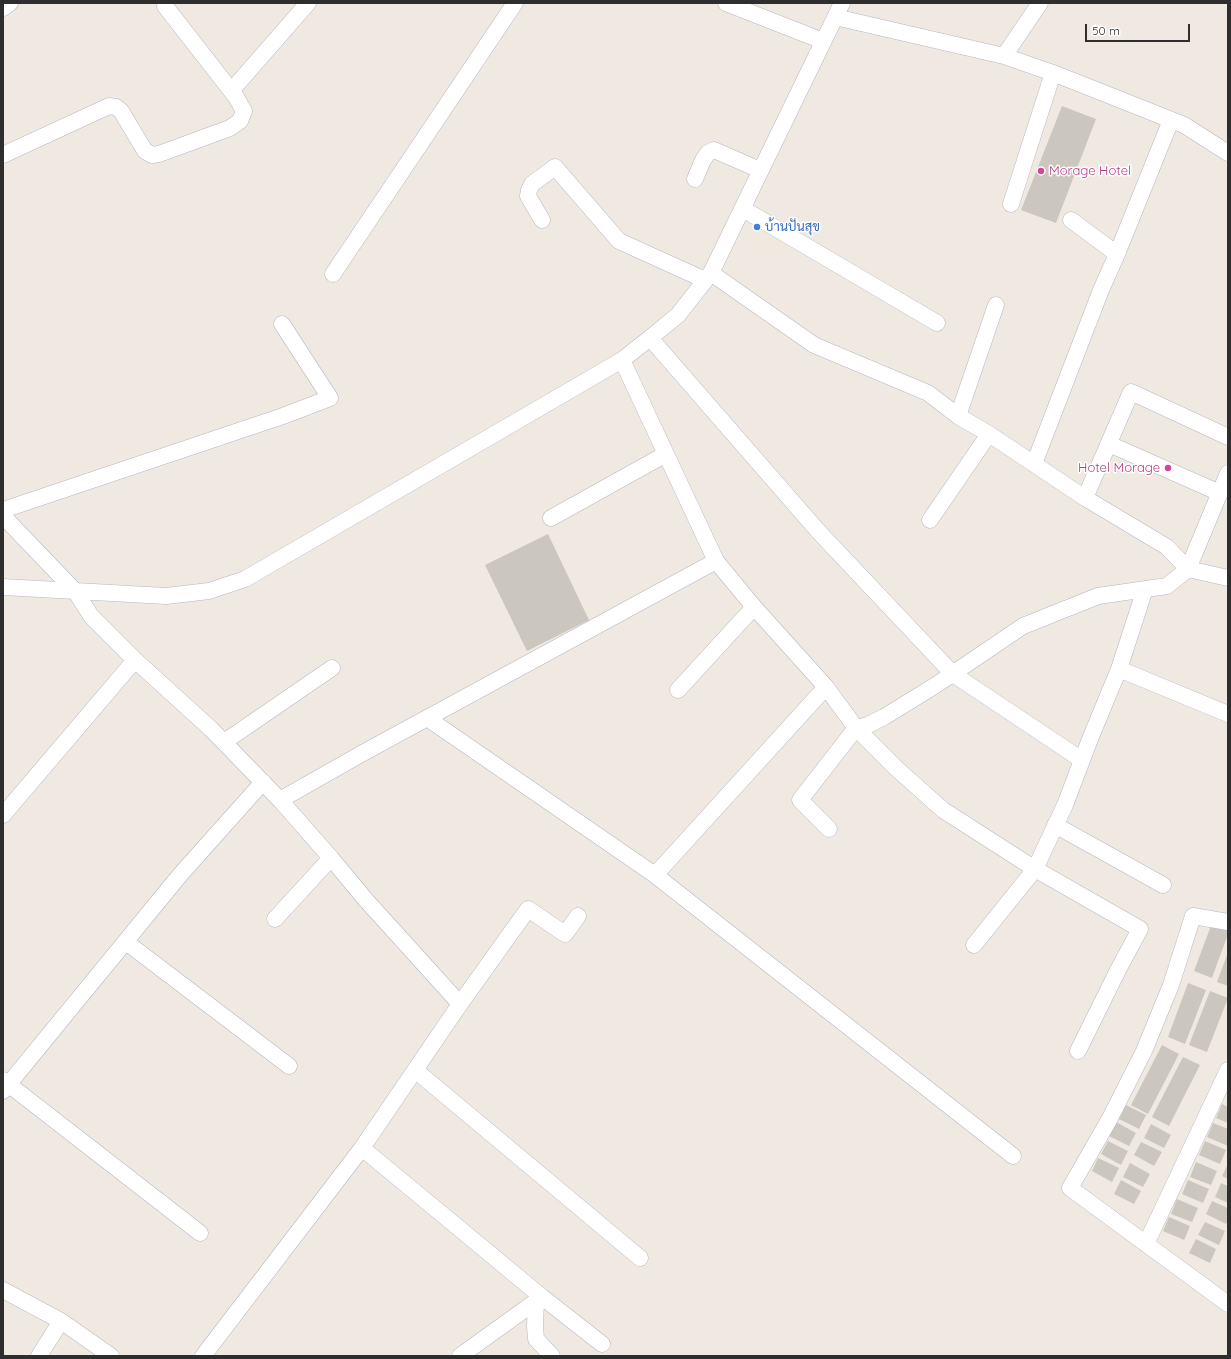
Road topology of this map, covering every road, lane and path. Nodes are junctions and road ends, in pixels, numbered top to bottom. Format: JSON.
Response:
{"nodes":[{"id":1,"x":10,"y":3,"type":"edge"},
{"id":2,"x":308,"y":3,"type":"edge"},
{"id":3,"x":516,"y":3,"type":"edge"},
{"id":4,"x":726,"y":3,"type":"edge"},
{"id":5,"x":1040,"y":3,"type":"edge"},
{"id":6,"x":165,"y":6,"type":"dead end"},
{"id":7,"x":3,"y":8,"type":"edge"},
{"id":8,"x":839,"y":10,"type":"edge"},
{"id":9,"x":823,"y":41,"type":"junction"},
{"id":10,"x":1004,"y":56,"type":"junction"},
{"id":11,"x":1053,"y":73,"type":"junction"},
{"id":12,"x":232,"y":90,"type":"junction"},
{"id":13,"x":1171,"y":120,"type":"junction"},
{"id":14,"x":1225,"y":148,"type":"edge"},
{"id":15,"x":3,"y":155,"type":"edge"},
{"id":16,"x":760,"y":170,"type":"junction"},
{"id":17,"x":695,"y":179,"type":"dead end"},
{"id":18,"x":1011,"y":204,"type":"dead end"},
{"id":19,"x":743,"y":209,"type":"junction"},
{"id":20,"x":542,"y":220,"type":"dead end"},
{"id":21,"x":1071,"y":220,"type":"dead end"},
{"id":22,"x":1117,"y":254,"type":"junction"},
{"id":23,"x":333,"y":274,"type":"dead end"},
{"id":24,"x":708,"y":277,"type":"junction"},
{"id":25,"x":996,"y":305,"type":"dead end"},
{"id":26,"x":937,"y":323,"type":"dead end"},
{"id":27,"x":282,"y":324,"type":"dead end"},
{"id":28,"x":650,"y":338,"type":"junction"},
{"id":29,"x":622,"y":360,"type":"junction"},
{"id":30,"x":958,"y":416,"type":"junction"},
{"id":31,"x":989,"y":434,"type":"junction"},
{"id":32,"x":1228,"y":437,"type":"edge"},
{"id":33,"x":1108,"y":444,"type":"junction"},
{"id":34,"x":666,"y":454,"type":"junction"},
{"id":35,"x":1034,"y":464,"type":"junction"},
{"id":36,"x":1228,"y":473,"type":"edge"},
{"id":37,"x":1220,"y":493,"type":"junction"},
{"id":38,"x":1085,"y":498,"type":"junction"},
{"id":39,"x":3,"y":515,"type":"edge"},
{"id":40,"x":550,"y":518,"type":"dead end"},
{"id":41,"x":930,"y":520,"type":"dead end"},
{"id":42,"x":716,"y":561,"type":"junction"},
{"id":43,"x":1188,"y":569,"type":"junction"},
{"id":44,"x":1228,"y":578,"type":"edge"},
{"id":45,"x":3,"y":587,"type":"edge"},
{"id":46,"x":1145,"y":589,"type":"junction"},
{"id":47,"x":75,"y":591,"type":"junction"},
{"id":48,"x":754,"y":607,"type":"junction"},
{"id":49,"x":135,"y":660,"type":"junction"},
{"id":50,"x":332,"y":668,"type":"dead end"},
{"id":51,"x":1119,"y":669,"type":"junction"},
{"id":52,"x":953,"y":674,"type":"junction"},
{"id":53,"x":826,"y":687,"type":"junction"},
{"id":54,"x":678,"y":690,"type":"dead end"},
{"id":55,"x":1228,"y":714,"type":"edge"},
{"id":56,"x":428,"y":718,"type":"junction"},
{"id":57,"x":856,"y":728,"type":"junction"},
{"id":58,"x":224,"y":742,"type":"junction"},
{"id":59,"x":1082,"y":760,"type":"junction"},
{"id":60,"x":263,"y":782,"type":"junction"},
{"id":61,"x":280,"y":800,"type":"junction"},
{"id":62,"x":3,"y":815,"type":"edge"},
{"id":63,"x":1055,"y":825,"type":"junction"},
{"id":64,"x":829,"y":828,"type":"dead end"},
{"id":65,"x":332,"y":858,"type":"junction"},
{"id":66,"x":1035,"y":869,"type":"junction"},
{"id":67,"x":655,"y":875,"type":"junction"},
{"id":68,"x":1163,"y":885,"type":"dead end"},
{"id":69,"x":578,"y":916,"type":"dead end"},
{"id":70,"x":275,"y":919,"type":"dead end"},
{"id":71,"x":1228,"y":922,"type":"edge"},
{"id":72,"x":126,"y":942,"type":"junction"},
{"id":73,"x":974,"y":945,"type":"dead end"},
{"id":74,"x":460,"y":1004,"type":"junction"},
{"id":75,"x":1078,"y":1051,"type":"dead end"},
{"id":76,"x":289,"y":1066,"type":"dead end"},
{"id":77,"x":415,"y":1070,"type":"junction"},
{"id":78,"x":1228,"y":1070,"type":"edge"},
{"id":79,"x":5,"y":1085,"type":"edge"},
{"id":80,"x":362,"y":1148,"type":"junction"},
{"id":81,"x":1013,"y":1156,"type":"dead end"},
{"id":82,"x":200,"y":1234,"type":"dead end"},
{"id":83,"x":1146,"y":1244,"type":"junction"},
{"id":84,"x":640,"y":1258,"type":"dead end"},
{"id":85,"x":3,"y":1290,"type":"edge"},
{"id":86,"x":539,"y":1299,"type":"junction"},
{"id":87,"x":1228,"y":1302,"type":"edge"},
{"id":88,"x":61,"y":1321,"type":"junction"},
{"id":89,"x":602,"y":1344,"type":"dead end"},
{"id":90,"x":39,"y":1356,"type":"edge"},
{"id":91,"x":111,"y":1356,"type":"edge"},
{"id":92,"x":203,"y":1356,"type":"edge"},
{"id":93,"x":460,"y":1356,"type":"edge"},
{"id":94,"x":552,"y":1356,"type":"edge"}],
"edges":[{"from":1,"to":7,"type":"street"},
{"from":2,"to":12,"type":"street"},
{"from":3,"to":23,"type":"street"},
{"from":4,"to":9,"type":"street"},
{"from":5,"to":10,"type":"street"},
{"from":6,"to":12,"type":"street"},
{"from":8,"to":9,"type":"street"},
{"from":8,"to":10,"type":"street"},
{"from":9,"to":16,"type":"street"},
{"from":10,"to":11,"type":"street"},
{"from":11,"to":13,"type":"street"},
{"from":11,"to":18,"type":"street"},
{"from":12,"to":15,"type":"street"},
{"from":13,"to":14,"type":"street"},
{"from":13,"to":22,"type":"street"},
{"from":16,"to":17,"type":"street"},
{"from":16,"to":19,"type":"street"},
{"from":19,"to":24,"type":"street"},
{"from":19,"to":26,"type":"street"},
{"from":20,"to":24,"type":"street"},
{"from":21,"to":22,"type":"street"},
{"from":22,"to":35,"type":"street"},
{"from":24,"to":28,"type":"street"},
{"from":24,"to":30,"type":"street"},
{"from":25,"to":30,"type":"street"},
{"from":27,"to":39,"type":"street"},
{"from":28,"to":29,"type":"street"},
{"from":28,"to":52,"type":"street"},
{"from":29,"to":34,"type":"street"},
{"from":29,"to":47,"type":"street"},
{"from":30,"to":31,"type":"street"},
{"from":31,"to":35,"type":"street"},
{"from":31,"to":41,"type":"street"},
{"from":32,"to":33,"type":"street"},
{"from":33,"to":37,"type":"street"},
{"from":33,"to":38,"type":"street"},
{"from":34,"to":40,"type":"street"},
{"from":34,"to":42,"type":"street"},
{"from":35,"to":38,"type":"street"},
{"from":36,"to":37,"type":"street"},
{"from":37,"to":43,"type":"street"},
{"from":38,"to":43,"type":"street"},
{"from":39,"to":47,"type":"street"},
{"from":42,"to":48,"type":"street"},
{"from":42,"to":56,"type":"street"},
{"from":43,"to":44,"type":"street"},
{"from":43,"to":46,"type":"street"},
{"from":45,"to":47,"type":"street"},
{"from":46,"to":51,"type":"street"},
{"from":46,"to":52,"type":"street"},
{"from":47,"to":49,"type":"street"},
{"from":48,"to":53,"type":"street"},
{"from":48,"to":54,"type":"street"},
{"from":49,"to":58,"type":"street"},
{"from":49,"to":62,"type":"street"},
{"from":50,"to":58,"type":"street"},
{"from":51,"to":55,"type":"street"},
{"from":51,"to":59,"type":"street"},
{"from":52,"to":57,"type":"street"},
{"from":52,"to":59,"type":"street"},
{"from":53,"to":57,"type":"street"},
{"from":53,"to":67,"type":"street"},
{"from":56,"to":61,"type":"street"},
{"from":56,"to":67,"type":"street"},
{"from":57,"to":64,"type":"street"},
{"from":57,"to":66,"type":"street"},
{"from":58,"to":60,"type":"street"},
{"from":59,"to":63,"type":"street"},
{"from":60,"to":61,"type":"street"},
{"from":60,"to":72,"type":"street"},
{"from":61,"to":65,"type":"street"},
{"from":63,"to":66,"type":"street"},
{"from":63,"to":68,"type":"street"},
{"from":65,"to":70,"type":"street"},
{"from":65,"to":74,"type":"street"},
{"from":66,"to":73,"type":"street"},
{"from":66,"to":75,"type":"street"},
{"from":67,"to":81,"type":"street"},
{"from":69,"to":74,"type":"street"},
{"from":71,"to":83,"type":"street"},
{"from":72,"to":76,"type":"street"},
{"from":72,"to":79,"type":"street"},
{"from":74,"to":77,"type":"street"},
{"from":77,"to":80,"type":"street"},
{"from":77,"to":84,"type":"street"},
{"from":78,"to":83,"type":"street"},
{"from":79,"to":82,"type":"street"},
{"from":80,"to":86,"type":"street"},
{"from":80,"to":92,"type":"street"},
{"from":83,"to":87,"type":"street"},
{"from":85,"to":88,"type":"street"},
{"from":86,"to":89,"type":"street"},
{"from":86,"to":93,"type":"street"},
{"from":86,"to":94,"type":"street"},
{"from":88,"to":90,"type":"street"},
{"from":88,"to":91,"type":"street"}]}
